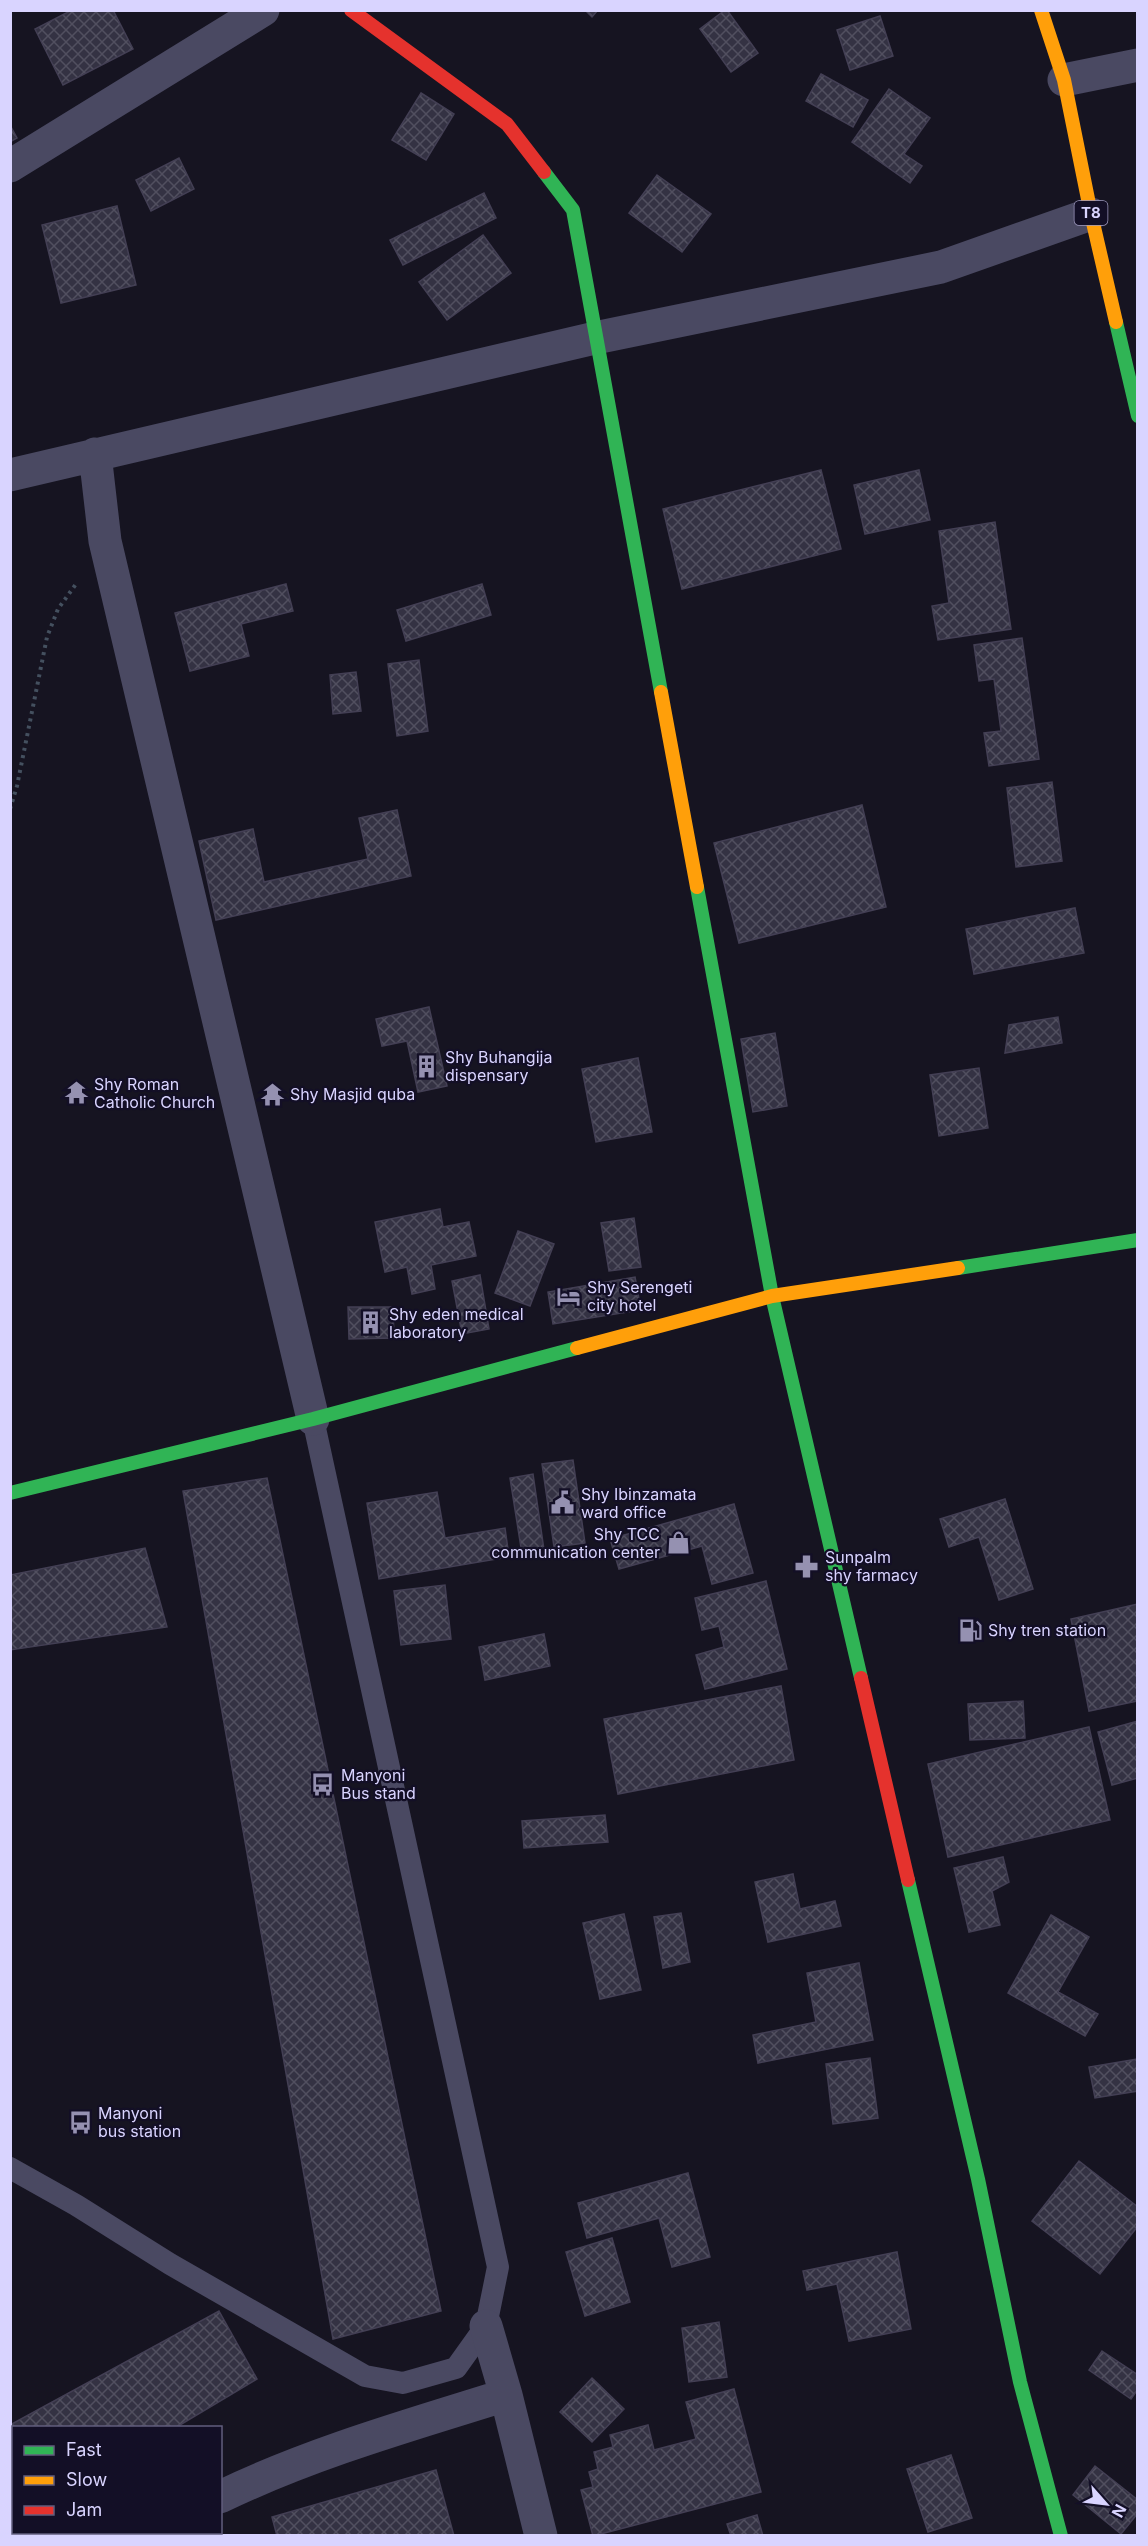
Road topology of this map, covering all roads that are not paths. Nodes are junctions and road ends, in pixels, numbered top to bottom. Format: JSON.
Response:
{"nodes":[{"id":1,"x":262,"y":10,"type":"edge"},
{"id":2,"x":351,"y":10,"type":"edge"},
{"id":3,"x":1041,"y":10,"type":"edge"},
{"id":4,"x":1137,"y":65,"type":"edge"},
{"id":5,"x":1064,"y":80,"type":"junction"},
{"id":6,"x":10,"y":166,"type":"edge"},
{"id":7,"x":1091,"y":214,"type":"junction"},
{"id":8,"x":595,"y":338,"type":"junction"},
{"id":9,"x":1137,"y":416,"type":"edge"},
{"id":10,"x":95,"y":454,"type":"junction"},
{"id":11,"x":10,"y":475,"type":"edge"},
{"id":12,"x":1137,"y":1240,"type":"edge"},
{"id":13,"x":772,"y":1296,"type":"junction"},
{"id":14,"x":313,"y":1419,"type":"junction"},
{"id":15,"x":10,"y":1493,"type":"edge"},
{"id":16,"x":10,"y":2168,"type":"edge"},
{"id":17,"x":486,"y":2326,"type":"junction"},
{"id":18,"x":506,"y":2395,"type":"junction"},
{"id":19,"x":222,"y":2496,"type":"edge"},
{"id":20,"x":541,"y":2535,"type":"edge"},
{"id":21,"x":1061,"y":2535,"type":"edge"}],
"edges":[{"from":1,"to":6,"type":"street"},
{"from":2,"to":8,"type":"main road"},
{"from":3,"to":5,"type":"main road","number":"T8"},
{"from":4,"to":5,"type":"street"},
{"from":5,"to":7,"type":"main road","number":"T8"},
{"from":7,"to":8,"type":"street"},
{"from":7,"to":9,"type":"main road","number":"T8"},
{"from":8,"to":10,"type":"street"},
{"from":8,"to":13,"type":"main road"},
{"from":10,"to":11,"type":"street"},
{"from":10,"to":14,"type":"street"},
{"from":12,"to":13,"type":"main road"},
{"from":13,"to":14,"type":"main road"},
{"from":13,"to":21,"type":"main road"},
{"from":14,"to":15,"type":"main road"},
{"from":14,"to":17,"type":"lane"},
{"from":16,"to":17,"type":"lane"},
{"from":17,"to":18,"type":"street"},
{"from":18,"to":19,"type":"street"},
{"from":18,"to":20,"type":"street"}]}
